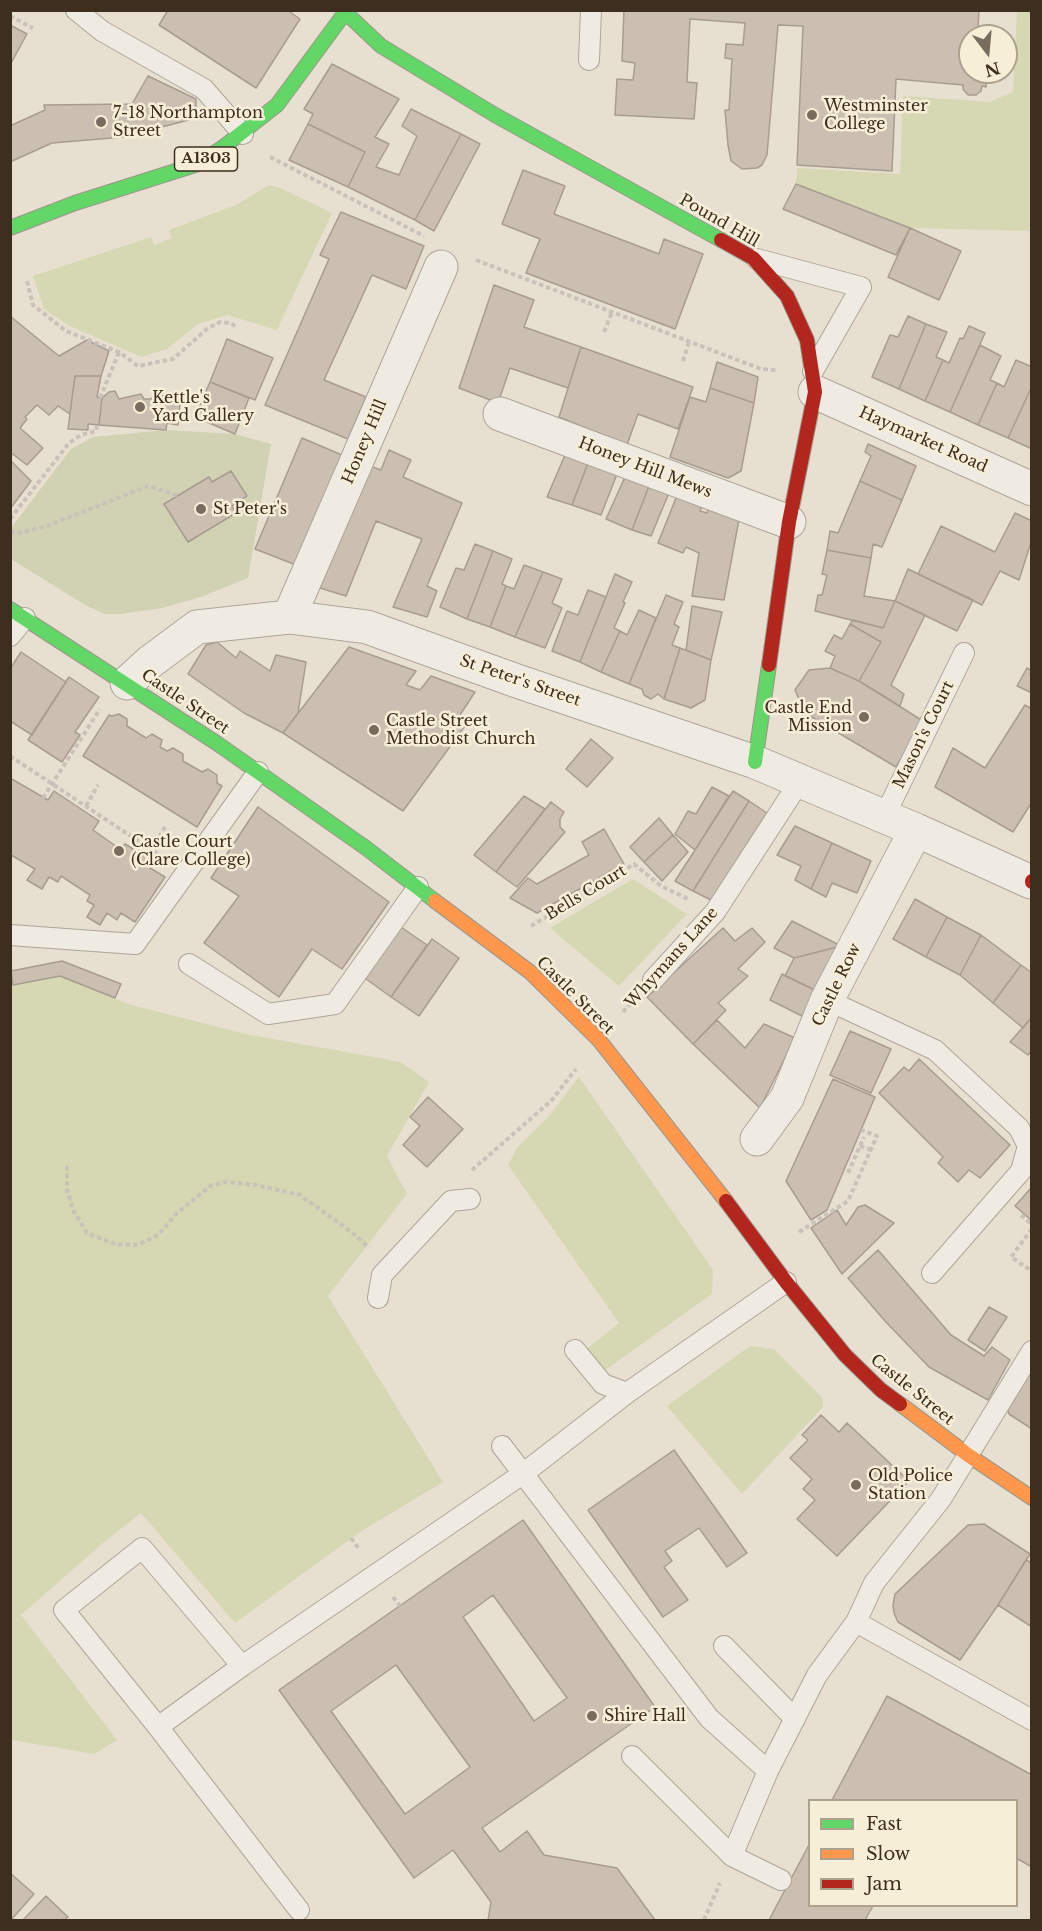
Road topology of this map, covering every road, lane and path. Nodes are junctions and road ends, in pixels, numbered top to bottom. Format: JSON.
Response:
{"nodes":[{"id":1,"x":76,"y":10,"type":"edge"},
{"id":2,"x":591,"y":10,"type":"edge"},
{"id":3,"x":346,"y":11,"type":"edge"},
{"id":4,"x":10,"y":16,"type":"edge"},
{"id":5,"x":33,"y":28,"type":"dead end"},
{"id":6,"x":589,"y":60,"type":"dead end"},
{"id":7,"x":243,"y":134,"type":"junction"},
{"id":8,"x":10,"y":228,"type":"edge"},
{"id":9,"x":445,"y":258,"type":"junction"},
{"id":10,"x":753,"y":258,"type":"junction"},
{"id":11,"x":27,"y":281,"type":"dead end"},
{"id":12,"x":612,"y":312,"type":"junction"},
{"id":13,"x":236,"y":327,"type":"dead end"},
{"id":14,"x":604,"y":332,"type":"dead end"},
{"id":15,"x":689,"y":342,"type":"junction"},
{"id":16,"x":119,"y":352,"type":"junction"},
{"id":17,"x":682,"y":361,"type":"dead end"},
{"id":18,"x":813,"y":383,"type":"junction"},
{"id":19,"x":100,"y":398,"type":"dead end"},
{"id":20,"x":500,"y":414,"type":"dead end"},
{"id":21,"x":97,"y":424,"type":"dead end"},
{"id":22,"x":1032,"y":489,"type":"edge"},
{"id":23,"x":178,"y":496,"type":"dead end"},
{"id":24,"x":10,"y":519,"type":"edge"},
{"id":25,"x":789,"y":522,"type":"junction"},
{"id":26,"x":10,"y":532,"type":"edge"},
{"id":27,"x":18,"y":613,"type":"edge"},
{"id":28,"x":289,"y":617,"type":"junction"},
{"id":29,"x":10,"y":636,"type":"edge"},
{"id":30,"x":964,"y":653,"type":"dead end"},
{"id":31,"x":127,"y":683,"type":"junction"},
{"id":32,"x":102,"y":707,"type":"dead end"},
{"id":33,"x":10,"y":756,"type":"edge"},
{"id":34,"x":755,"y":762,"type":"junction"},
{"id":35,"x":258,"y":772,"type":"junction"},
{"id":36,"x":801,"y":781,"type":"junction"},
{"id":37,"x":53,"y":784,"type":"junction"},
{"id":38,"x":98,"y":785,"type":"dead end"},
{"id":39,"x":43,"y":798,"type":"dead end"},
{"id":40,"x":86,"y":806,"type":"junction"},
{"id":41,"x":884,"y":817,"type":"junction"},
{"id":42,"x":165,"y":827,"type":"dead end"},
{"id":43,"x":916,"y":830,"type":"junction"},
{"id":44,"x":152,"y":850,"type":"junction"},
{"id":45,"x":162,"y":857,"type":"dead end"},
{"id":46,"x":1032,"y":882,"type":"edge"},
{"id":47,"x":418,"y":887,"type":"junction"},
{"id":48,"x":715,"y":912,"type":"junction"},
{"id":49,"x":528,"y":927,"type":"dead end"},
{"id":50,"x":10,"y":935,"type":"edge"},
{"id":51,"x":189,"y":964,"type":"dead end"},
{"id":52,"x":653,"y":980,"type":"joint"},
{"id":53,"x":827,"y":1000,"type":"junction"},
{"id":54,"x":599,"y":1040,"type":"junction"},
{"id":55,"x":861,"y":1130,"type":"dead end"},
{"id":56,"x":864,"y":1137,"type":"dead end"},
{"id":57,"x":757,"y":1139,"type":"dead end"},
{"id":58,"x":860,"y":1146,"type":"junction"},
{"id":59,"x":871,"y":1150,"type":"junction"},
{"id":60,"x":67,"y":1166,"type":"dead end"},
{"id":61,"x":469,"y":1172,"type":"dead end"},
{"id":62,"x":848,"y":1173,"type":"dead end"},
{"id":63,"x":470,"y":1199,"type":"dead end"},
{"id":64,"x":1032,"y":1229,"type":"edge"},
{"id":65,"x":799,"y":1232,"type":"dead end"},
{"id":66,"x":374,"y":1254,"type":"dead end"},
{"id":67,"x":1032,"y":1270,"type":"edge"},
{"id":68,"x":932,"y":1273,"type":"dead end"},
{"id":69,"x":786,"y":1282,"type":"junction"},
{"id":70,"x":378,"y":1298,"type":"dead end"},
{"id":71,"x":575,"y":1350,"type":"dead end"},
{"id":72,"x":1032,"y":1351,"type":"edge"},
{"id":73,"x":627,"y":1394,"type":"junction"},
{"id":74,"x":502,"y":1446,"type":"dead end"},
{"id":75,"x":968,"y":1455,"type":"junction"},
{"id":76,"x":524,"y":1473,"type":"junction"},
{"id":77,"x":1032,"y":1498,"type":"edge"},
{"id":78,"x":393,"y":1596,"type":"dead end"},
{"id":79,"x":400,"y":1606,"type":"dead end"},
{"id":80,"x":856,"y":1622,"type":"junction"},
{"id":81,"x":724,"y":1646,"type":"dead end"},
{"id":82,"x":242,"y":1666,"type":"junction"},
{"id":83,"x":795,"y":1719,"type":"junction"},
{"id":84,"x":1032,"y":1720,"type":"edge"},
{"id":85,"x":158,"y":1727,"type":"junction"},
{"id":86,"x":632,"y":1756,"type":"dead end"},
{"id":87,"x":768,"y":1771,"type":"junction"},
{"id":88,"x":732,"y":1856,"type":"junction"},
{"id":89,"x":781,"y":1880,"type":"dead end"},
{"id":90,"x":298,"y":1910,"type":"dead end"},
{"id":91,"x":704,"y":1920,"type":"edge"}],
"edges":[{"from":1,"to":7,"type":"lane"},
{"from":2,"to":6,"type":"lane"},
{"from":3,"to":7,"type":"street","number":"A1303"},
{"from":3,"to":10,"type":"street","name":"Pound Hill"},
{"from":4,"to":5,"type":"path"},
{"from":7,"to":8,"type":"street","number":"A1303"},
{"from":7,"to":9,"type":"path"},
{"from":9,"to":12,"type":"path"},
{"from":9,"to":28,"type":"street","name":"Honey Hill"},
{"from":10,"to":18,"type":"street","name":"Pound Hill"},
{"from":10,"to":18,"type":"lane"},
{"from":11,"to":16,"type":"path"},
{"from":12,"to":14,"type":"path"},
{"from":12,"to":15,"type":"path"},
{"from":13,"to":16,"type":"path"},
{"from":15,"to":17,"type":"path"},
{"from":15,"to":18,"type":"path"},
{"from":16,"to":19,"type":"path"},
{"from":18,"to":22,"type":"street","name":"Haymarket Road"},
{"from":18,"to":25,"type":"street","name":"Pound Hill"},
{"from":20,"to":25,"type":"street","name":"Honey Hill Mews"},
{"from":21,"to":24,"type":"path"},
{"from":23,"to":26,"type":"path"},
{"from":25,"to":34,"type":"street","name":"Pound Hill"},
{"from":27,"to":29,"type":"lane"},
{"from":27,"to":31,"type":"street","name":"Castle Street"},
{"from":28,"to":31,"type":"street","name":"St Peter's Street"},
{"from":28,"to":34,"type":"street","name":"St Peter's Street"},
{"from":30,"to":41,"type":"lane","name":"Mason's Court"},
{"from":31,"to":35,"type":"street","name":"Castle Street"},
{"from":32,"to":37,"type":"path"},
{"from":33,"to":37,"type":"path"},
{"from":34,"to":36,"type":"street","name":"St Peter's Street"},
{"from":35,"to":47,"type":"street","name":"Castle Street"},
{"from":35,"to":50,"type":"lane"},
{"from":36,"to":41,"type":"street","name":"St Peter's Street"},
{"from":36,"to":48,"type":"lane","name":"Whymans Lane"},
{"from":37,"to":39,"type":"path"},
{"from":37,"to":40,"type":"path"},
{"from":38,"to":40,"type":"path"},
{"from":40,"to":44,"type":"path"},
{"from":41,"to":43,"type":"street","name":"St Peter's Street"},
{"from":42,"to":44,"type":"path"},
{"from":43,"to":46,"type":"street","name":"St Peter's Street"},
{"from":43,"to":53,"type":"street","name":"Castle Row"},
{"from":44,"to":45,"type":"path"},
{"from":47,"to":51,"type":"lane"},
{"from":47,"to":54,"type":"street","name":"Castle Street"},
{"from":48,"to":49,"type":"path","name":"Bells Court"},
{"from":48,"to":52,"type":"lane","name":"Whymans Lane"},
{"from":52,"to":54,"type":"path","name":"Whymans Lane"},
{"from":53,"to":57,"type":"street","name":"Castle Row"},
{"from":53,"to":68,"type":"lane"},
{"from":54,"to":61,"type":"path","name":"Whymans Lane"},
{"from":54,"to":69,"type":"street","name":"Castle Street"},
{"from":55,"to":59,"type":"path"},
{"from":56,"to":58,"type":"path"},
{"from":58,"to":59,"type":"path"},
{"from":58,"to":62,"type":"path"},
{"from":59,"to":65,"type":"path"},
{"from":60,"to":66,"type":"path"},
{"from":63,"to":70,"type":"lane"},
{"from":64,"to":67,"type":"path"},
{"from":69,"to":73,"type":"lane"},
{"from":69,"to":75,"type":"street","name":"Castle Street"},
{"from":71,"to":73,"type":"lane"},
{"from":72,"to":75,"type":"lane"},
{"from":73,"to":76,"type":"lane"},
{"from":74,"to":76,"type":"lane"},
{"from":75,"to":77,"type":"street","name":"Castle Street"},
{"from":75,"to":80,"type":"lane"},
{"from":76,"to":82,"type":"lane"},
{"from":76,"to":87,"type":"lane"},
{"from":78,"to":79,"type":"path"},
{"from":80,"to":83,"type":"lane"},
{"from":80,"to":84,"type":"lane"},
{"from":81,"to":83,"type":"lane"},
{"from":82,"to":85,"type":"lane"},
{"from":82,"to":85,"type":"lane"},
{"from":83,"to":87,"type":"lane"},
{"from":85,"to":90,"type":"lane"},
{"from":86,"to":88,"type":"lane"},
{"from":87,"to":88,"type":"lane"},
{"from":88,"to":89,"type":"lane"},
{"from":88,"to":91,"type":"path"}]}
